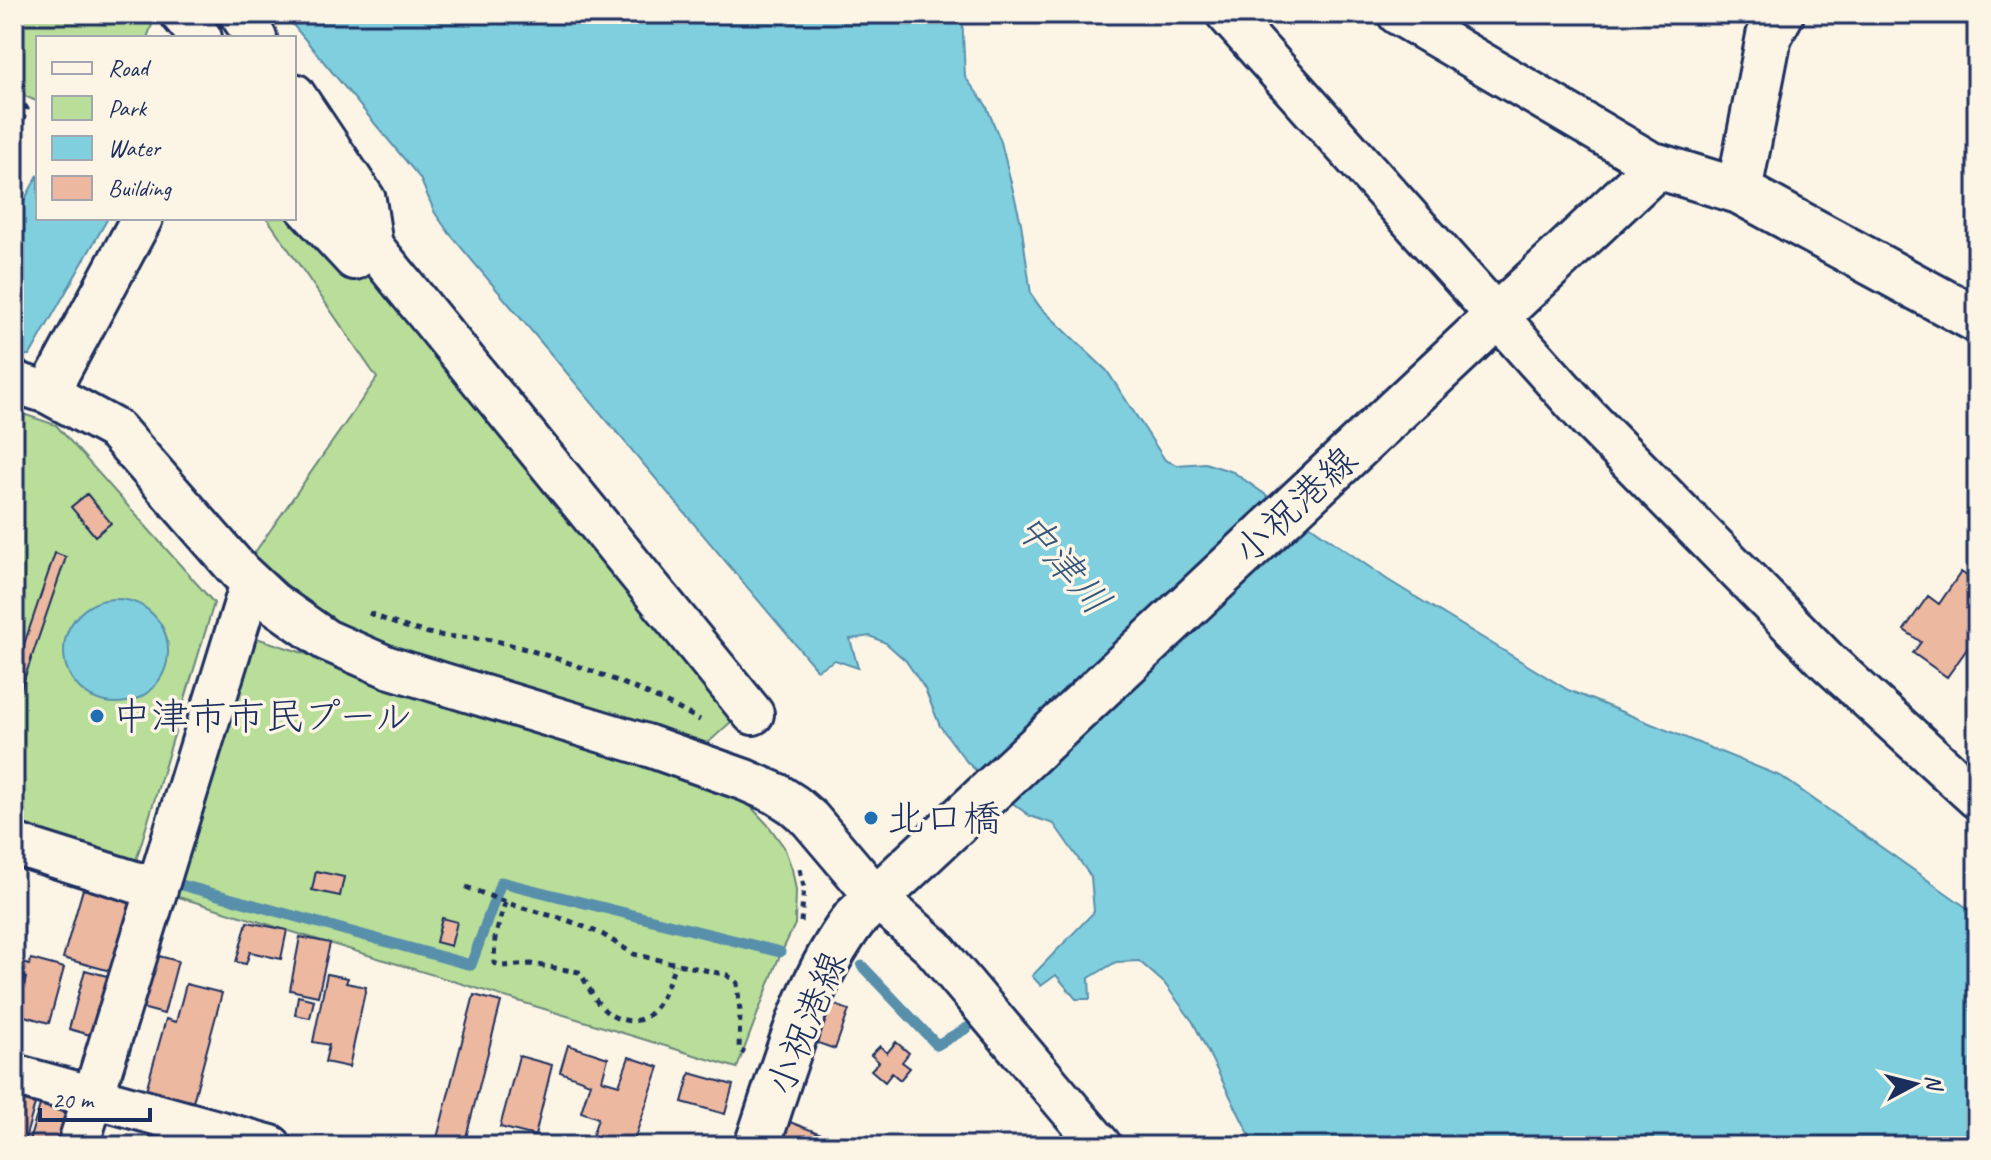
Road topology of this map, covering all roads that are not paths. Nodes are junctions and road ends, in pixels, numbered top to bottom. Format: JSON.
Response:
{"nodes":[{"id":1,"x":181,"y":14,"type":"edge"},
{"id":2,"x":240,"y":14,"type":"edge"},
{"id":3,"x":1227,"y":14,"type":"edge"},
{"id":4,"x":1398,"y":14,"type":"edge"},
{"id":5,"x":1781,"y":14,"type":"edge"},
{"id":6,"x":199,"y":36,"type":"edge"},
{"id":7,"x":255,"y":36,"type":"edge"},
{"id":8,"x":296,"y":97,"type":"edge"},
{"id":9,"x":296,"y":153,"type":"edge"},
{"id":10,"x":1657,"y":166,"type":"junction"},
{"id":11,"x":1739,"y":191,"type":"junction"},
{"id":12,"x":296,"y":196,"type":"edge"},
{"id":13,"x":141,"y":220,"type":"edge"},
{"id":14,"x":372,"y":246,"type":"junction"},
{"id":15,"x":1977,"y":320,"type":"edge"},
{"id":16,"x":1488,"y":324,"type":"junction"},
{"id":17,"x":31,"y":387,"type":"edge"},
{"id":18,"x":251,"y":583,"type":"junction"},
{"id":19,"x":753,"y":714,"type":"dead end"},
{"id":20,"x":1977,"y":798,"type":"edge"},
{"id":21,"x":14,"y":844,"type":"edge"},
{"id":22,"x":157,"y":889,"type":"junction"},
{"id":23,"x":884,"y":890,"type":"junction"},
{"id":24,"x":14,"y":1075,"type":"edge"},
{"id":25,"x":91,"y":1096,"type":"junction"},
{"id":26,"x":78,"y":1146,"type":"edge"},
{"id":27,"x":271,"y":1146,"type":"edge"},
{"id":28,"x":757,"y":1146,"type":"edge"},
{"id":29,"x":1101,"y":1146,"type":"edge"}],
"edges":[{"from":1,"to":6,"type":"street"},
{"from":2,"to":7,"type":"street"},
{"from":3,"to":16,"type":"street"},
{"from":4,"to":10,"type":"street"},
{"from":5,"to":11,"type":"main road"},
{"from":8,"to":14,"type":"street"},
{"from":9,"to":14,"type":"street"},
{"from":10,"to":11,"type":"main road"},
{"from":10,"to":16,"type":"main road","name":"小祝港線"},
{"from":11,"to":15,"type":"main road"},
{"from":12,"to":14,"type":"street"},
{"from":13,"to":17,"type":"street"},
{"from":14,"to":19,"type":"street"},
{"from":16,"to":20,"type":"street"},
{"from":16,"to":23,"type":"main road","name":"小祝港線"},
{"from":17,"to":18,"type":"street"},
{"from":18,"to":22,"type":"street"},
{"from":18,"to":23,"type":"street"},
{"from":21,"to":22,"type":"street"},
{"from":22,"to":25,"type":"street"},
{"from":23,"to":28,"type":"main road","name":"小祝港線"},
{"from":23,"to":29,"type":"street"},
{"from":24,"to":25,"type":"street"},
{"from":25,"to":26,"type":"street"},
{"from":25,"to":27,"type":"street"}]}
